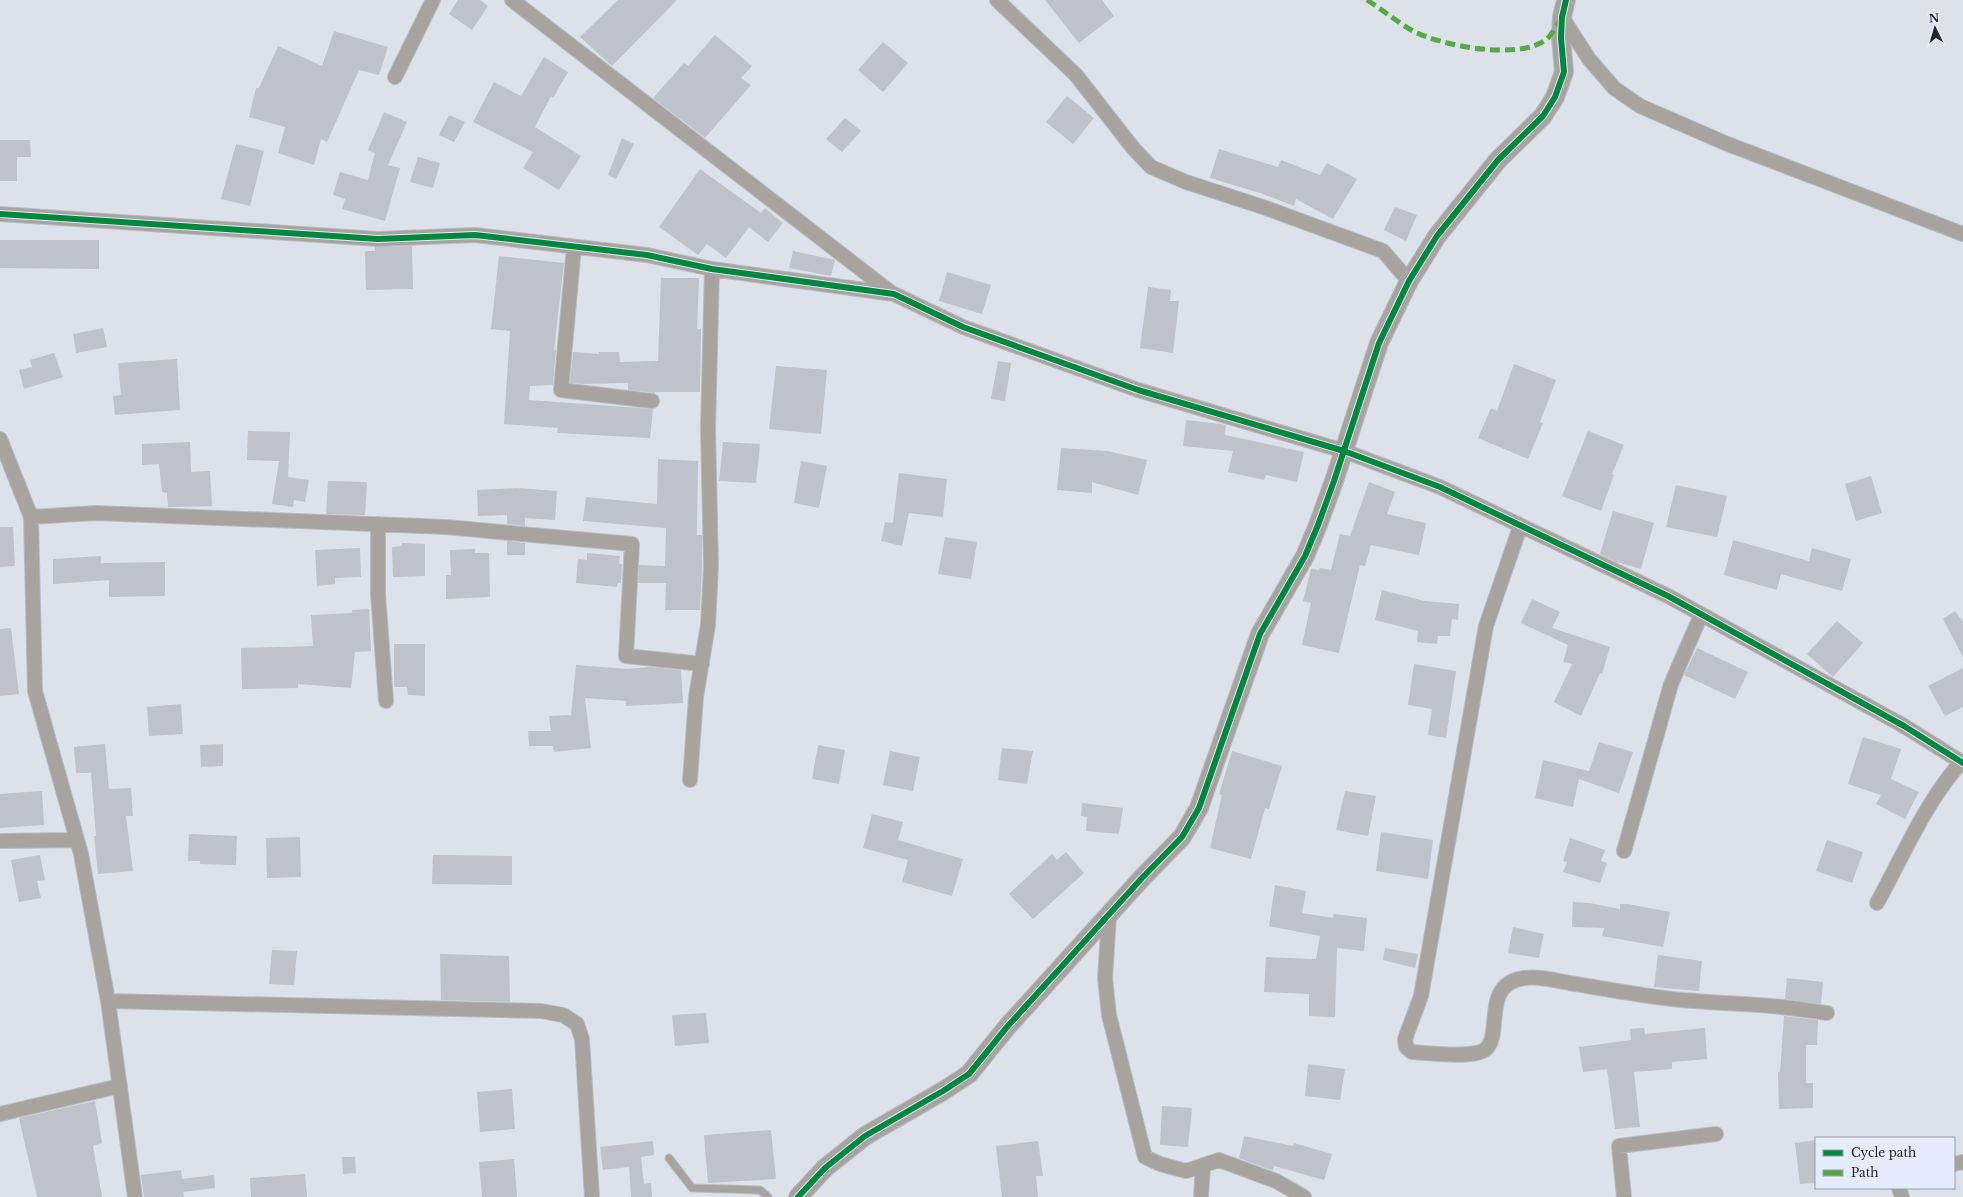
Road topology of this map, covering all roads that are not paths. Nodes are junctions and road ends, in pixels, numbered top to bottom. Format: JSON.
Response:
{"nodes":[{"id":1,"x":433,"y":0,"type":"edge"},
{"id":2,"x":512,"y":0,"type":"edge"},
{"id":3,"x":997,"y":0,"type":"edge"},
{"id":4,"x":1564,"y":9,"type":"edge"},
{"id":5,"x":395,"y":76,"type":"dead end"},
{"id":6,"x":0,"y":214,"type":"edge"},
{"id":7,"x":1963,"y":234,"type":"edge"},
{"id":8,"x":574,"y":247,"type":"junction"},
{"id":9,"x":712,"y":269,"type":"junction"},
{"id":10,"x":1409,"y":281,"type":"junction"},
{"id":11,"x":894,"y":294,"type":"junction"},
{"id":12,"x":652,"y":401,"type":"dead end"},
{"id":13,"x":0,"y":440,"type":"edge"},
{"id":14,"x":1344,"y":451,"type":"junction"},
{"id":15,"x":31,"y":517,"type":"junction"},
{"id":16,"x":378,"y":524,"type":"junction"},
{"id":17,"x":1520,"y":527,"type":"junction"},
{"id":18,"x":1701,"y":615,"type":"junction"},
{"id":19,"x":702,"y":664,"type":"junction"},
{"id":20,"x":386,"y":701,"type":"dead end"},
{"id":21,"x":1962,"y":763,"type":"edge"},
{"id":22,"x":690,"y":780,"type":"dead end"},
{"id":23,"x":77,"y":840,"type":"junction"},
{"id":24,"x":0,"y":841,"type":"edge"},
{"id":25,"x":1624,"y":851,"type":"dead end"},
{"id":26,"x":1877,"y":903,"type":"dead end"},
{"id":27,"x":1109,"y":916,"type":"junction"},
{"id":28,"x":108,"y":1001,"type":"junction"},
{"id":29,"x":1827,"y":1013,"type":"dead end"},
{"id":30,"x":120,"y":1086,"type":"junction"},
{"id":31,"x":0,"y":1114,"type":"edge"},
{"id":32,"x":1716,"y":1134,"type":"dead end"},
{"id":33,"x":669,"y":1158,"type":"dead end"},
{"id":34,"x":1203,"y":1165,"type":"junction"},
{"id":35,"x":136,"y":1197,"type":"edge"},
{"id":36,"x":592,"y":1197,"type":"edge"},
{"id":37,"x":768,"y":1197,"type":"edge"},
{"id":38,"x":798,"y":1197,"type":"edge"},
{"id":39,"x":1201,"y":1197,"type":"edge"},
{"id":40,"x":1304,"y":1197,"type":"edge"},
{"id":41,"x":1624,"y":1197,"type":"edge"}],
"edges":[{"from":1,"to":5,"type":"street"},
{"from":2,"to":11,"type":"street"},
{"from":3,"to":10,"type":"street"},
{"from":4,"to":7,"type":"street"},
{"from":4,"to":10,"type":"street"},
{"from":6,"to":8,"type":"street"},
{"from":8,"to":9,"type":"street"},
{"from":8,"to":12,"type":"street"},
{"from":9,"to":11,"type":"street"},
{"from":9,"to":19,"type":"street"},
{"from":10,"to":14,"type":"street"},
{"from":11,"to":14,"type":"street"},
{"from":13,"to":15,"type":"street"},
{"from":14,"to":17,"type":"street"},
{"from":14,"to":27,"type":"street"},
{"from":15,"to":16,"type":"street"},
{"from":15,"to":23,"type":"street"},
{"from":16,"to":19,"type":"street"},
{"from":16,"to":20,"type":"street"},
{"from":17,"to":18,"type":"street"},
{"from":17,"to":29,"type":"street"},
{"from":18,"to":21,"type":"street"},
{"from":18,"to":25,"type":"street"},
{"from":19,"to":22,"type":"street"},
{"from":21,"to":26,"type":"street"},
{"from":23,"to":24,"type":"street"},
{"from":23,"to":28,"type":"street"},
{"from":27,"to":34,"type":"street"},
{"from":27,"to":38,"type":"street"},
{"from":28,"to":30,"type":"street"},
{"from":28,"to":36,"type":"street"},
{"from":30,"to":31,"type":"street"},
{"from":30,"to":35,"type":"street"},
{"from":32,"to":41,"type":"street"},
{"from":33,"to":37,"type":"lane"},
{"from":34,"to":39,"type":"street"},
{"from":34,"to":40,"type":"street"}]}
